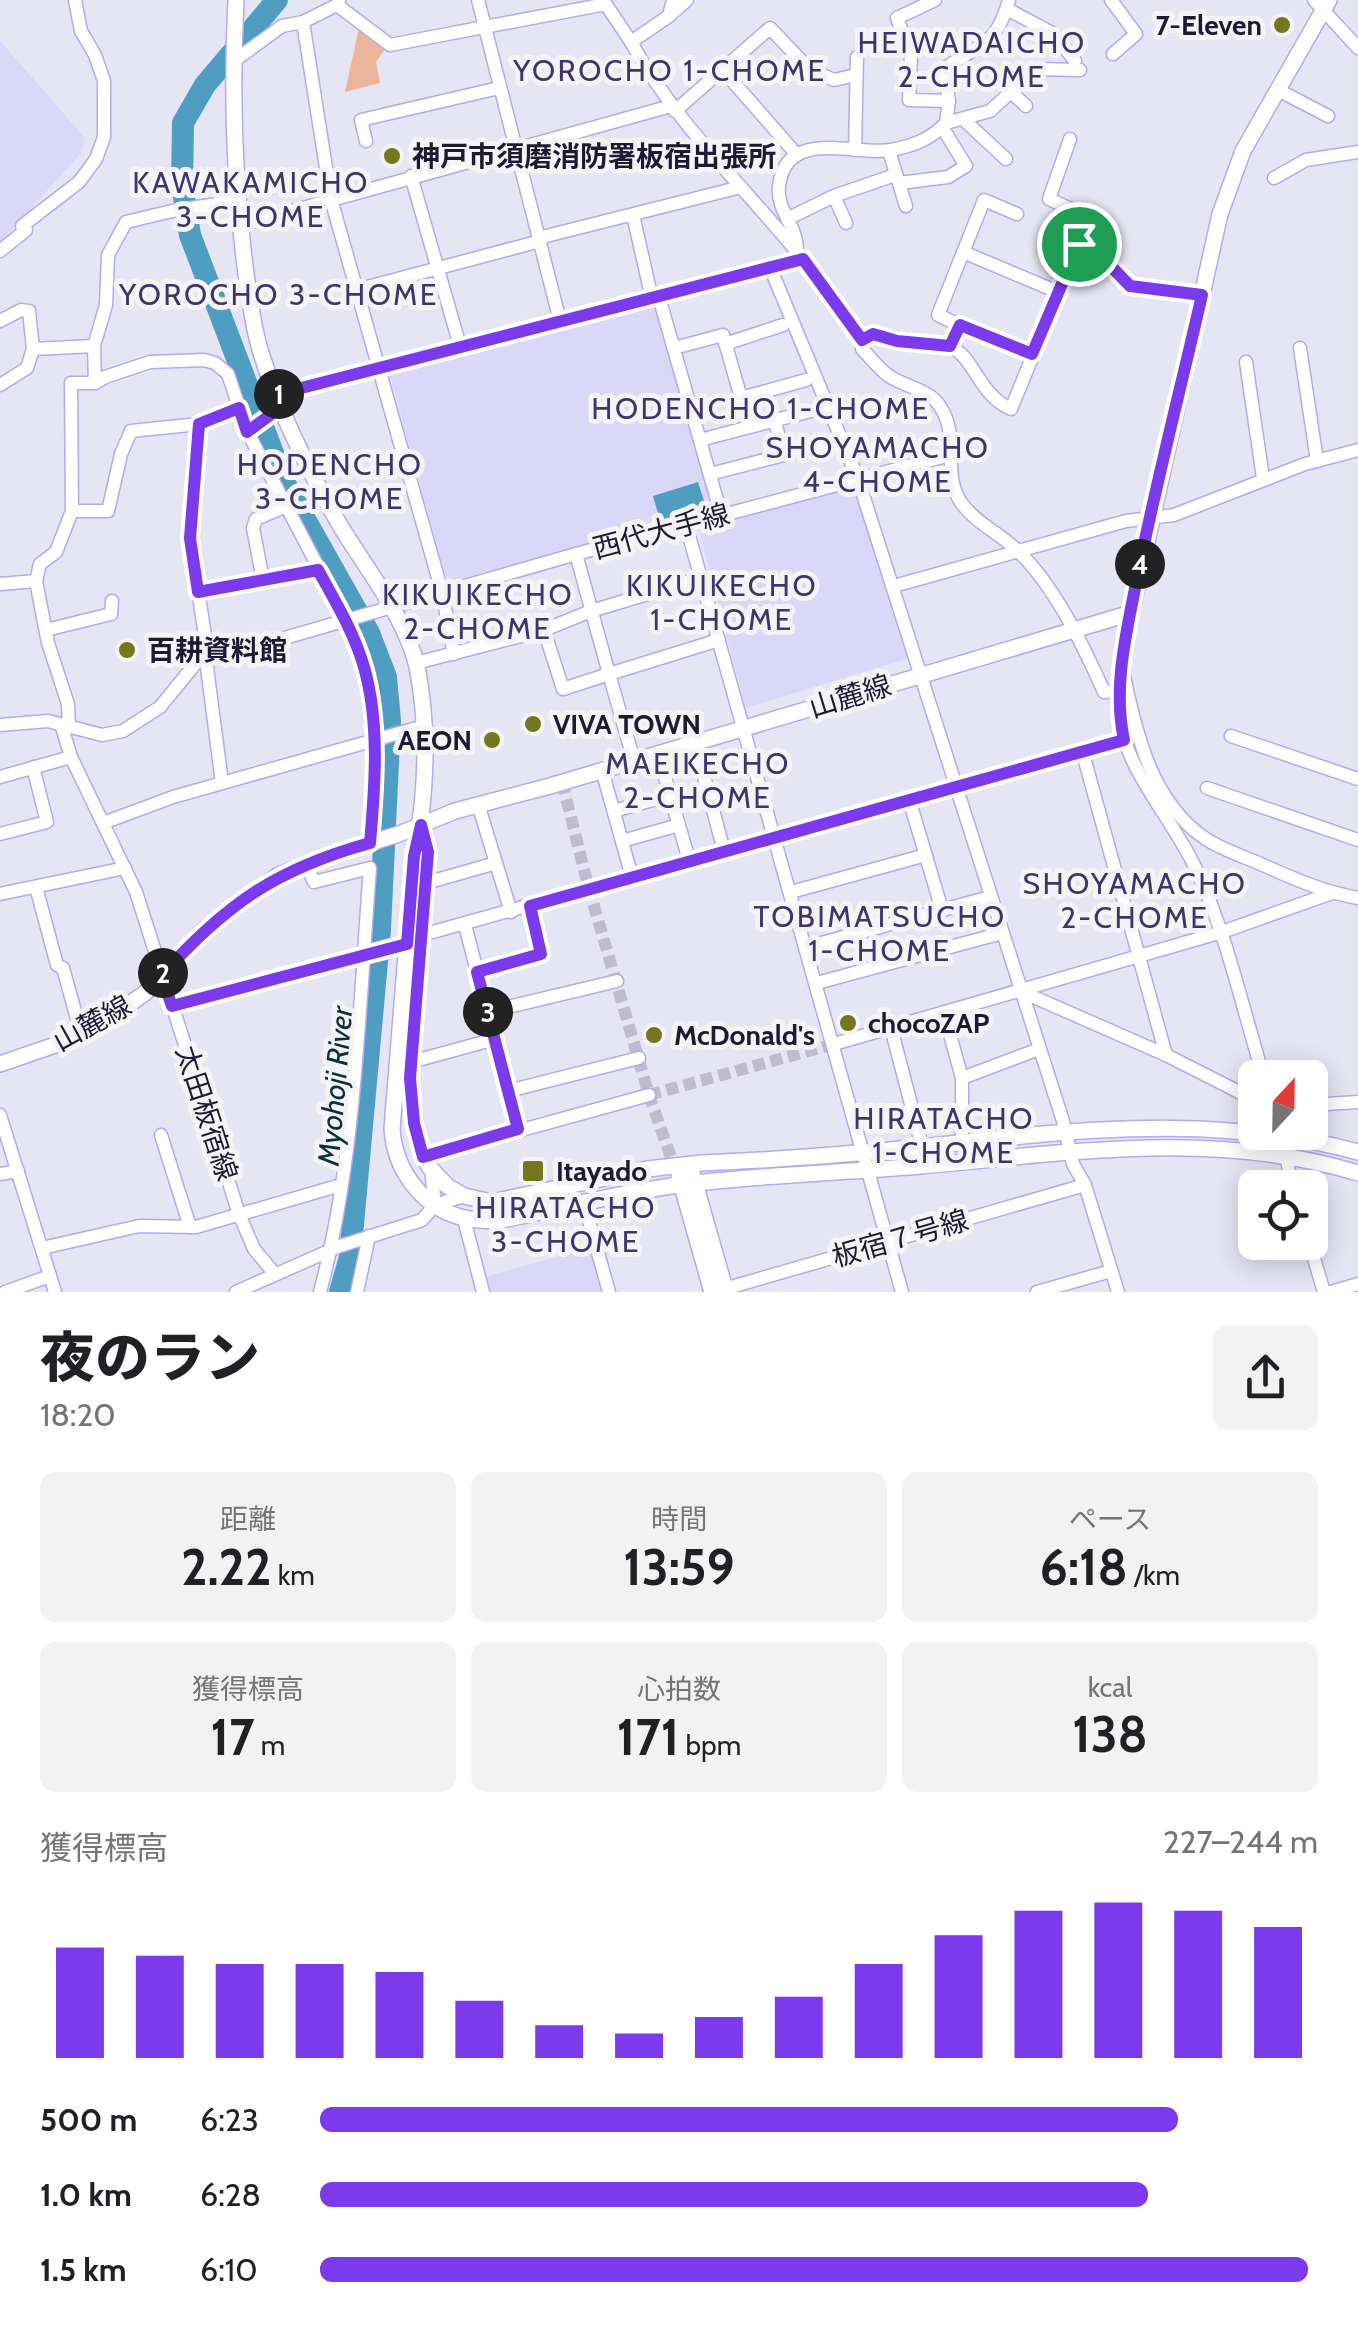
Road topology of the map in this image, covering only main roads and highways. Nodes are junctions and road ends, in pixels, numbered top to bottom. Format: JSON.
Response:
{"nodes":[{"id":1,"x":236,"y":0,"type":"edge"},
{"id":2,"x":1322,"y":4,"type":"edge"},
{"id":3,"x":421,"y":825,"type":"junction"},
{"id":4,"x":407,"y":942,"type":"junction"},
{"id":5,"x":0,"y":1064,"type":"edge"},
{"id":6,"x":1238,"y":1132,"type":"edge"},
{"id":7,"x":1328,"y":1145,"type":"edge"},
{"id":8,"x":1358,"y":1152,"type":"edge"},
{"id":9,"x":682,"y":1165,"type":"junction"},
{"id":10,"x":1358,"y":1173,"type":"edge"},
{"id":11,"x":689,"y":1184,"type":"junction"},
{"id":12,"x":720,"y":1291,"type":"edge"}],
"edges":[{"from":1,"to":3,"type":"main road"},
{"from":2,"to":3,"type":"main road","name":"山麓線"},
{"from":3,"to":4,"type":"main road"},
{"from":3,"to":4,"type":"main road"},
{"from":3,"to":5,"type":"main road","name":"山麓線"},
{"from":4,"to":9,"type":"main road"},
{"from":4,"to":11,"type":"main road"},
{"from":6,"to":9,"type":"main road"},
{"from":7,"to":8,"type":"main road"},
{"from":9,"to":11,"type":"main road"},
{"from":10,"to":11,"type":"main road"},
{"from":11,"to":12,"type":"main road"}]}
